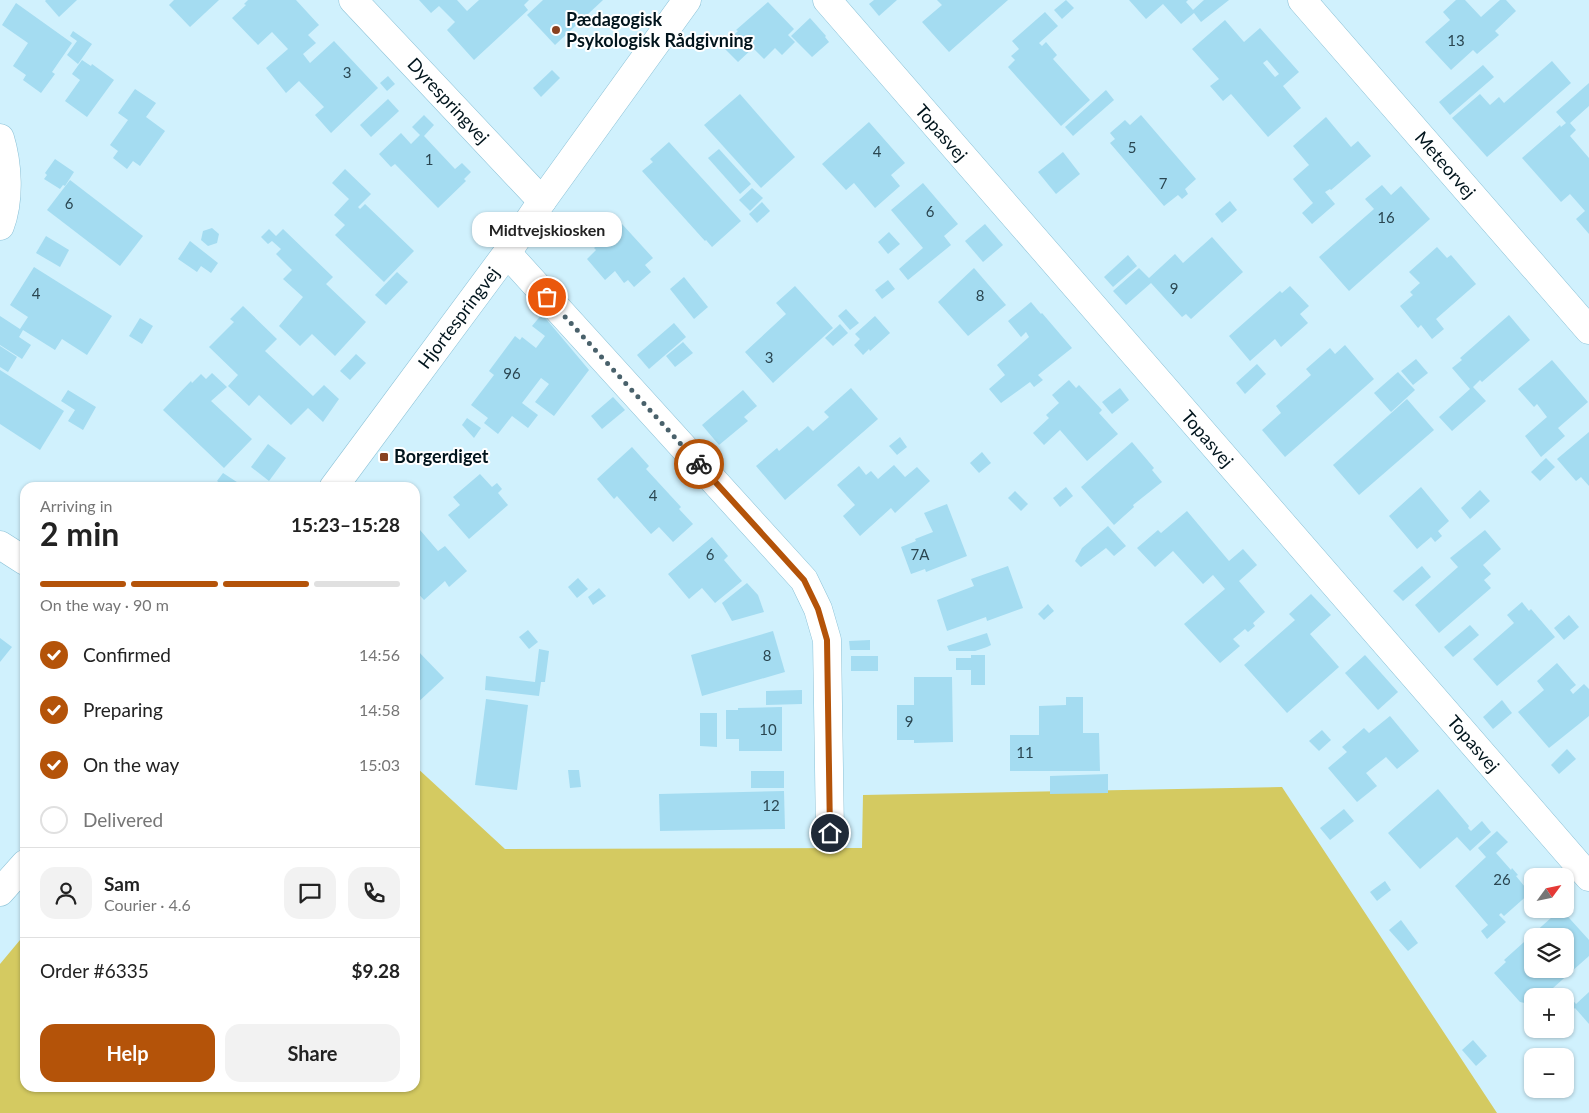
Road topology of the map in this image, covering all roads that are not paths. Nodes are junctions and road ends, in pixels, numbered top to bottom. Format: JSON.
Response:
{"nodes":[{"id":1,"x":354,"y":0,"type":"edge"},
{"id":2,"x":687,"y":0,"type":"edge"},
{"id":3,"x":827,"y":0,"type":"edge"},
{"id":4,"x":1302,"y":0,"type":"edge"},
{"id":5,"x":0,"y":138,"type":"edge"},
{"id":6,"x":542,"y":201,"type":"junction"},
{"id":7,"x":0,"y":226,"type":"edge"},
{"id":8,"x":507,"y":253,"type":"junction"},
{"id":9,"x":1589,"y":330,"type":"edge"},
{"id":10,"x":337,"y":482,"type":"edge"},
{"id":11,"x":0,"y":545,"type":"edge"},
{"id":12,"x":20,"y":558,"type":"edge"},
{"id":13,"x":830,"y":833,"type":"dead end"},
{"id":14,"x":20,"y":870,"type":"edge"},
{"id":15,"x":1589,"y":876,"type":"edge"},
{"id":16,"x":0,"y":892,"type":"edge"}],
"edges":[{"from":1,"to":6,"type":"street","name":"Dyrespringvej"},
{"from":2,"to":6,"type":"street","name":"Hjortespringvej"},
{"from":3,"to":15,"type":"street","name":"Topasvej"},
{"from":4,"to":9,"type":"street","name":"Meteorvej"},
{"from":5,"to":7,"type":"street"},
{"from":6,"to":8,"type":"street","name":"Hjortespringvej"},
{"from":8,"to":10,"type":"street","name":"Hjortespringvej"},
{"from":8,"to":13,"type":"street"},
{"from":11,"to":12,"type":"street"},
{"from":14,"to":16,"type":"street"}]}
